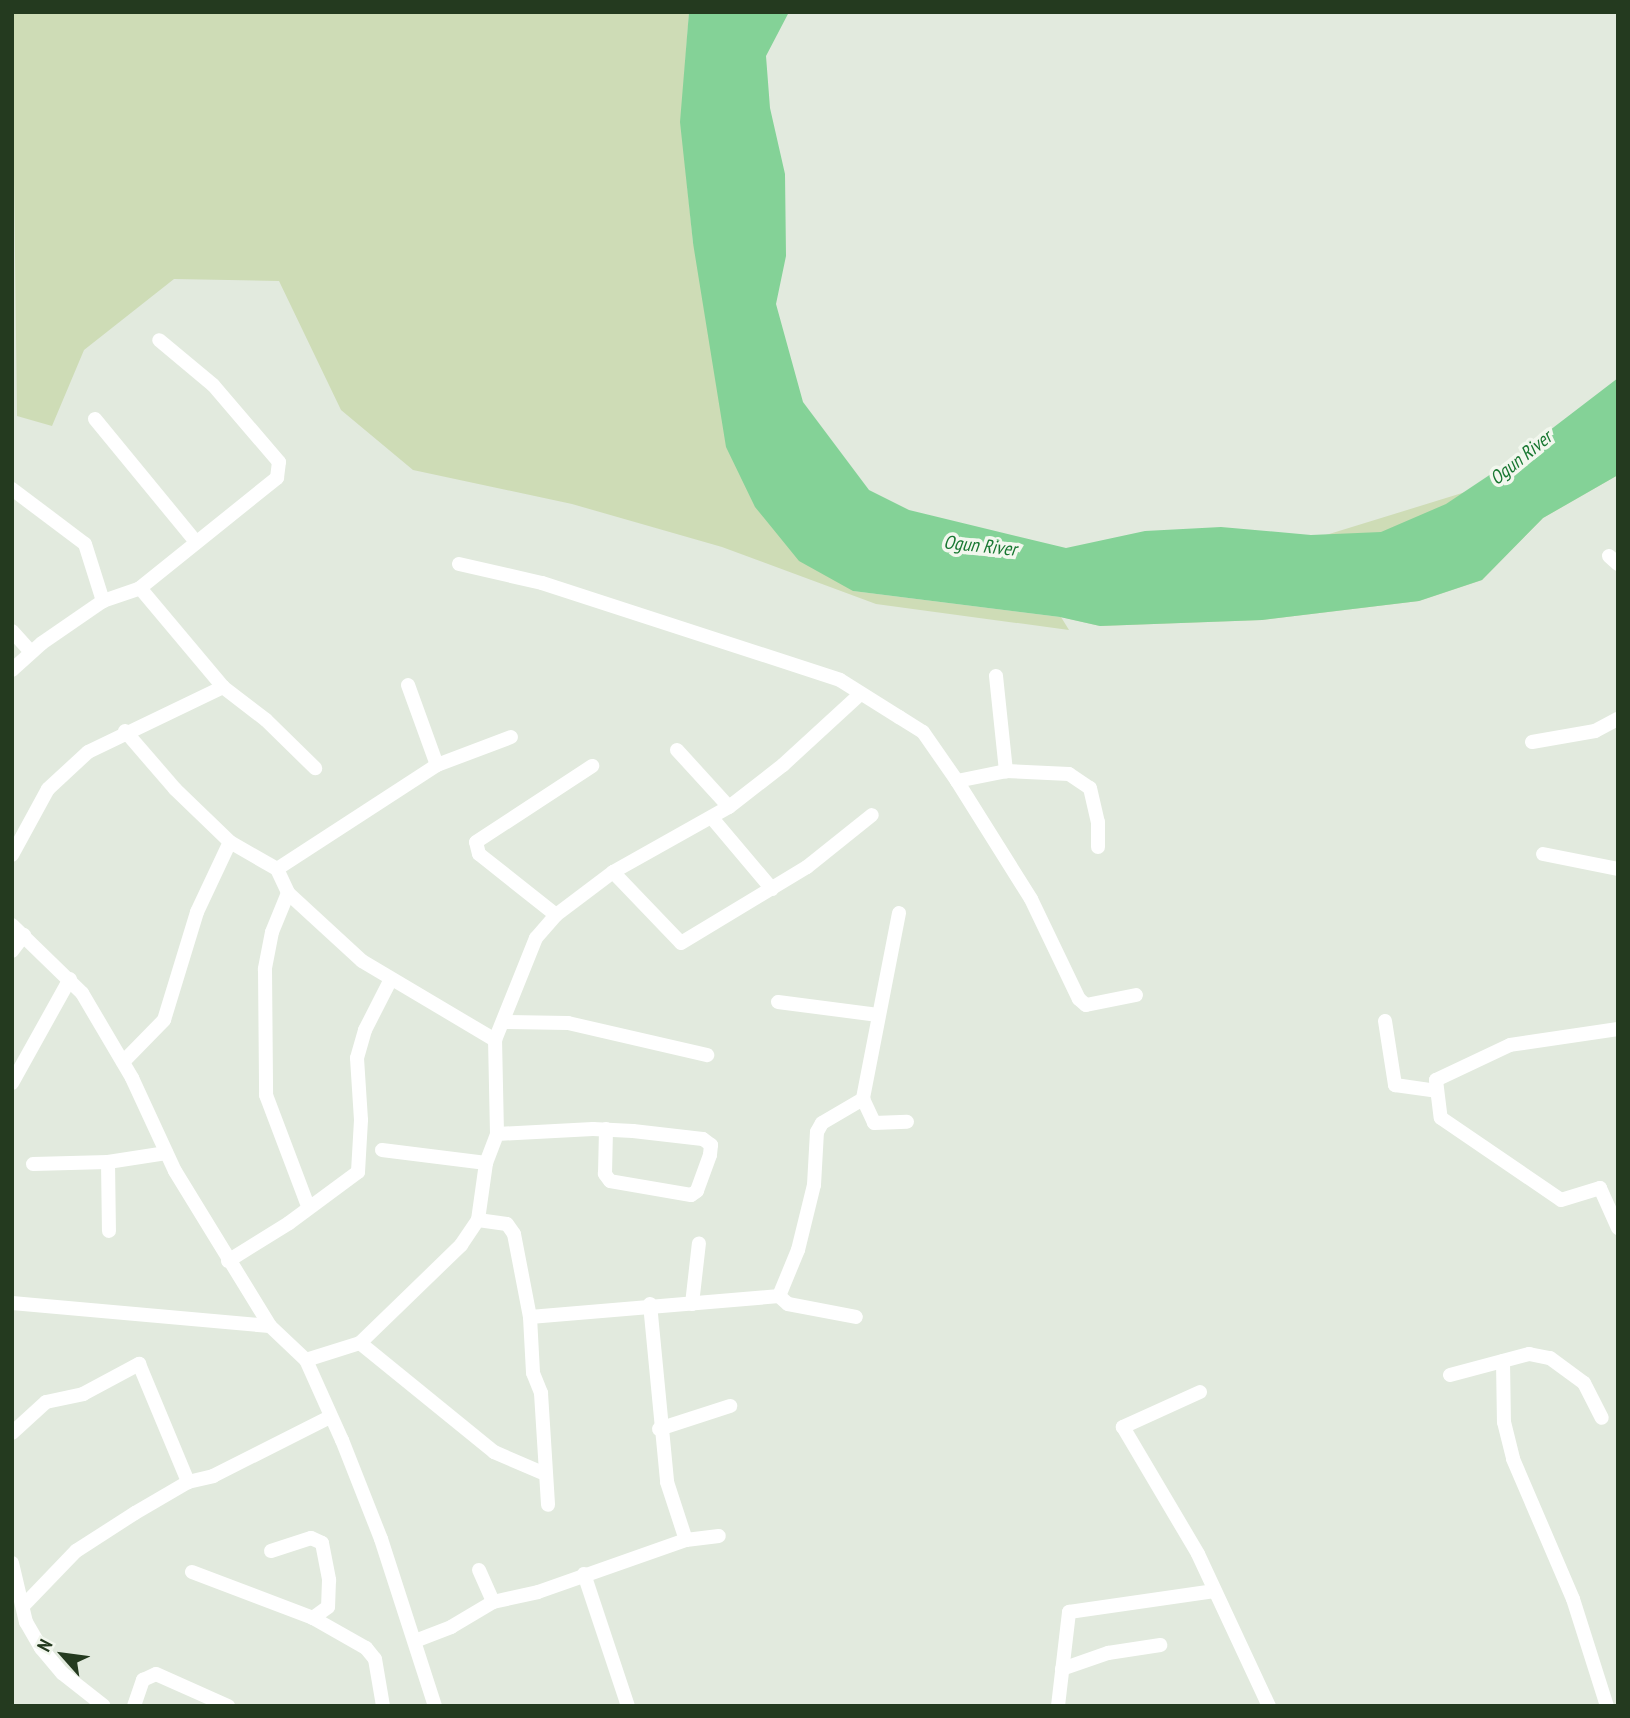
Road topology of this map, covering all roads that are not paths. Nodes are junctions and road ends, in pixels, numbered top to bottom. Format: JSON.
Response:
{"nodes":[{"id":1,"x":159,"y":340,"type":"dead end"},
{"id":2,"x":95,"y":419,"type":"dead end"},
{"id":3,"x":12,"y":489,"type":"edge"},
{"id":4,"x":196,"y":541,"type":"junction"},
{"id":5,"x":459,"y":564,"type":"dead end"},
{"id":6,"x":140,"y":588,"type":"junction"},
{"id":7,"x":103,"y":600,"type":"junction"},
{"id":8,"x":12,"y":631,"type":"edge"},
{"id":9,"x":31,"y":652,"type":"junction"},
{"id":10,"x":12,"y":670,"type":"edge"},
{"id":11,"x":996,"y":676,"type":"dead end"},
{"id":12,"x":408,"y":685,"type":"dead end"},
{"id":13,"x":223,"y":687,"type":"junction"},
{"id":14,"x":859,"y":695,"type":"junction"},
{"id":15,"x":1618,"y":719,"type":"edge"},
{"id":16,"x":125,"y":731,"type":"junction"},
{"id":17,"x":511,"y":737,"type":"dead end"},
{"id":18,"x":1532,"y":743,"type":"dead end"},
{"id":19,"x":677,"y":750,"type":"dead end"},
{"id":20,"x":437,"y":765,"type":"junction"},
{"id":21,"x":592,"y":766,"type":"dead end"},
{"id":22,"x":315,"y":768,"type":"dead end"},
{"id":23,"x":1006,"y":771,"type":"junction"},
{"id":24,"x":957,"y":781,"type":"junction"},
{"id":25,"x":729,"y":807,"type":"junction"},
{"id":26,"x":872,"y":815,"type":"dead end"},
{"id":27,"x":712,"y":818,"type":"junction"},
{"id":28,"x":230,"y":842,"type":"junction"},
{"id":29,"x":1098,"y":847,"type":"dead end"},
{"id":30,"x":1543,"y":854,"type":"dead end"},
{"id":31,"x":12,"y":855,"type":"edge"},
{"id":32,"x":277,"y":869,"type":"junction"},
{"id":33,"x":1618,"y":869,"type":"edge"},
{"id":34,"x":613,"y":872,"type":"junction"},
{"id":35,"x":772,"y":889,"type":"junction"},
{"id":36,"x":289,"y":893,"type":"junction"},
{"id":37,"x":899,"y":913,"type":"dead end"},
{"id":38,"x":556,"y":915,"type":"junction"},
{"id":39,"x":18,"y":930,"type":"edge"},
{"id":40,"x":12,"y":951,"type":"edge"},
{"id":41,"x":70,"y":979,"type":"junction"},
{"id":42,"x":390,"y":981,"type":"junction"},
{"id":43,"x":1136,"y":995,"type":"dead end"},
{"id":44,"x":778,"y":1002,"type":"dead end"},
{"id":45,"x":878,"y":1015,"type":"junction"},
{"id":46,"x":1385,"y":1021,"type":"dead end"},
{"id":47,"x":503,"y":1022,"type":"junction"},
{"id":48,"x":1618,"y":1030,"type":"edge"},
{"id":49,"x":495,"y":1040,"type":"junction"},
{"id":50,"x":707,"y":1055,"type":"dead end"},
{"id":51,"x":123,"y":1062,"type":"junction"},
{"id":52,"x":12,"y":1083,"type":"edge"},
{"id":53,"x":1437,"y":1091,"type":"junction"},
{"id":54,"x":863,"y":1099,"type":"junction"},
{"id":55,"x":907,"y":1122,"type":"dead end"},
{"id":56,"x":606,"y":1129,"type":"junction"},
{"id":57,"x":497,"y":1133,"type":"junction"},
{"id":58,"x":382,"y":1150,"type":"dead end"},
{"id":59,"x":166,"y":1153,"type":"junction"},
{"id":60,"x":108,"y":1162,"type":"junction"},
{"id":61,"x":486,"y":1163,"type":"junction"},
{"id":62,"x":33,"y":1164,"type":"dead end"},
{"id":63,"x":307,"y":1206,"type":"junction"},
{"id":64,"x":478,"y":1220,"type":"junction"},
{"id":65,"x":1618,"y":1228,"type":"edge"},
{"id":66,"x":110,"y":1231,"type":"dead end"},
{"id":67,"x":699,"y":1243,"type":"dead end"},
{"id":68,"x":228,"y":1261,"type":"junction"},
{"id":69,"x":779,"y":1296,"type":"junction"},
{"id":70,"x":12,"y":1303,"type":"edge"},
{"id":71,"x":650,"y":1304,"type":"junction"},
{"id":72,"x":692,"y":1304,"type":"junction"},
{"id":73,"x":530,"y":1317,"type":"junction"},
{"id":74,"x":856,"y":1317,"type":"dead end"},
{"id":75,"x":270,"y":1325,"type":"junction"},
{"id":76,"x":360,"y":1343,"type":"junction"},
{"id":77,"x":306,"y":1360,"type":"junction"},
{"id":78,"x":1503,"y":1360,"type":"junction"},
{"id":79,"x":1450,"y":1376,"type":"dead end"},
{"id":80,"x":1200,"y":1392,"type":"dead end"},
{"id":81,"x":730,"y":1406,"type":"dead end"},
{"id":82,"x":330,"y":1417,"type":"junction"},
{"id":83,"x":1602,"y":1418,"type":"dead end"},
{"id":84,"x":659,"y":1429,"type":"junction"},
{"id":85,"x":12,"y":1433,"type":"edge"},
{"id":86,"x":545,"y":1474,"type":"junction"},
{"id":87,"x":188,"y":1482,"type":"junction"},
{"id":88,"x":548,"y":1505,"type":"dead end"},
{"id":89,"x":719,"y":1536,"type":"dead end"},
{"id":90,"x":686,"y":1540,"type":"junction"},
{"id":91,"x":271,"y":1551,"type":"dead end"},
{"id":92,"x":12,"y":1563,"type":"edge"},
{"id":93,"x":480,"y":1570,"type":"dead end"},
{"id":94,"x":192,"y":1572,"type":"dead end"},
{"id":95,"x":584,"y":1574,"type":"junction"},
{"id":96,"x":1214,"y":1591,"type":"junction"},
{"id":97,"x":493,"y":1602,"type":"junction"},
{"id":98,"x":25,"y":1604,"type":"junction"},
{"id":99,"x":313,"y":1618,"type":"junction"},
{"id":100,"x":415,"y":1640,"type":"junction"},
{"id":101,"x":1160,"y":1645,"type":"dead end"},
{"id":102,"x":1062,"y":1669,"type":"junction"},
{"id":103,"x":104,"y":1706,"type":"edge"},
{"id":104,"x":134,"y":1706,"type":"edge"},
{"id":105,"x":228,"y":1706,"type":"edge"},
{"id":106,"x":383,"y":1706,"type":"edge"},
{"id":107,"x":435,"y":1706,"type":"edge"},
{"id":108,"x":628,"y":1706,"type":"edge"},
{"id":109,"x":1058,"y":1706,"type":"edge"},
{"id":110,"x":1269,"y":1706,"type":"edge"},
{"id":111,"x":1607,"y":1706,"type":"edge"}],
"edges":[{"from":1,"to":4,"type":"street"},
{"from":2,"to":4,"type":"street"},
{"from":3,"to":7,"type":"street"},
{"from":4,"to":6,"type":"street"},
{"from":5,"to":14,"type":"street"},
{"from":6,"to":7,"type":"street"},
{"from":6,"to":13,"type":"street"},
{"from":7,"to":9,"type":"street"},
{"from":8,"to":9,"type":"street"},
{"from":9,"to":10,"type":"street"},
{"from":11,"to":23,"type":"street"},
{"from":12,"to":20,"type":"street"},
{"from":13,"to":16,"type":"street"},
{"from":13,"to":22,"type":"street"},
{"from":14,"to":24,"type":"street"},
{"from":14,"to":25,"type":"street"},
{"from":15,"to":18,"type":"street"},
{"from":16,"to":28,"type":"street"},
{"from":16,"to":31,"type":"street"},
{"from":17,"to":20,"type":"street"},
{"from":19,"to":25,"type":"street"},
{"from":20,"to":32,"type":"street"},
{"from":21,"to":38,"type":"street"},
{"from":23,"to":24,"type":"street"},
{"from":23,"to":29,"type":"street"},
{"from":24,"to":43,"type":"street"},
{"from":25,"to":27,"type":"street"},
{"from":26,"to":35,"type":"street"},
{"from":27,"to":34,"type":"street"},
{"from":27,"to":35,"type":"street"},
{"from":28,"to":32,"type":"street"},
{"from":28,"to":51,"type":"street"},
{"from":30,"to":33,"type":"street"},
{"from":32,"to":36,"type":"street"},
{"from":34,"to":35,"type":"street"},
{"from":34,"to":38,"type":"street"},
{"from":36,"to":42,"type":"street"},
{"from":36,"to":63,"type":"street"},
{"from":37,"to":45,"type":"street"},
{"from":38,"to":47,"type":"street"},
{"from":39,"to":40,"type":"street"},
{"from":39,"to":41,"type":"street"},
{"from":41,"to":51,"type":"street"},
{"from":41,"to":52,"type":"street"},
{"from":42,"to":49,"type":"street"},
{"from":42,"to":63,"type":"street"},
{"from":44,"to":45,"type":"street"},
{"from":45,"to":54,"type":"street"},
{"from":46,"to":53,"type":"street"},
{"from":47,"to":49,"type":"street"},
{"from":47,"to":50,"type":"street"},
{"from":48,"to":53,"type":"street"},
{"from":49,"to":57,"type":"street"},
{"from":51,"to":59,"type":"street"},
{"from":53,"to":65,"type":"street"},
{"from":54,"to":55,"type":"street"},
{"from":54,"to":69,"type":"street"},
{"from":56,"to":56,"type":"street"},
{"from":56,"to":57,"type":"street"},
{"from":57,"to":61,"type":"street"},
{"from":58,"to":61,"type":"street"},
{"from":59,"to":60,"type":"street"},
{"from":59,"to":68,"type":"street"},
{"from":60,"to":62,"type":"street"},
{"from":60,"to":66,"type":"street"},
{"from":61,"to":64,"type":"street"},
{"from":63,"to":68,"type":"street"},
{"from":64,"to":73,"type":"street"},
{"from":64,"to":76,"type":"street"},
{"from":67,"to":72,"type":"street"},
{"from":68,"to":75,"type":"street"},
{"from":69,"to":72,"type":"street"},
{"from":69,"to":74,"type":"street"},
{"from":70,"to":75,"type":"street"},
{"from":71,"to":72,"type":"street"},
{"from":71,"to":73,"type":"street"},
{"from":71,"to":84,"type":"street"},
{"from":73,"to":86,"type":"street"},
{"from":75,"to":77,"type":"street"},
{"from":76,"to":77,"type":"street"},
{"from":76,"to":86,"type":"street"},
{"from":77,"to":82,"type":"street"},
{"from":78,"to":79,"type":"street"},
{"from":78,"to":83,"type":"street"},
{"from":78,"to":111,"type":"street"},
{"from":80,"to":96,"type":"street"},
{"from":81,"to":84,"type":"street"},
{"from":82,"to":87,"type":"street"},
{"from":82,"to":100,"type":"street"},
{"from":84,"to":90,"type":"street"},
{"from":85,"to":87,"type":"street"},
{"from":86,"to":88,"type":"street"},
{"from":87,"to":98,"type":"street"},
{"from":89,"to":90,"type":"street"},
{"from":90,"to":95,"type":"street"},
{"from":91,"to":99,"type":"street"},
{"from":92,"to":98,"type":"street"},
{"from":93,"to":97,"type":"street"},
{"from":94,"to":99,"type":"street"},
{"from":95,"to":97,"type":"street"},
{"from":95,"to":108,"type":"street"},
{"from":96,"to":102,"type":"street"},
{"from":96,"to":110,"type":"street"},
{"from":97,"to":100,"type":"street"},
{"from":98,"to":103,"type":"street"},
{"from":99,"to":106,"type":"street"},
{"from":100,"to":107,"type":"street"},
{"from":101,"to":102,"type":"street"},
{"from":102,"to":109,"type":"street"},
{"from":104,"to":105,"type":"street"}]}
